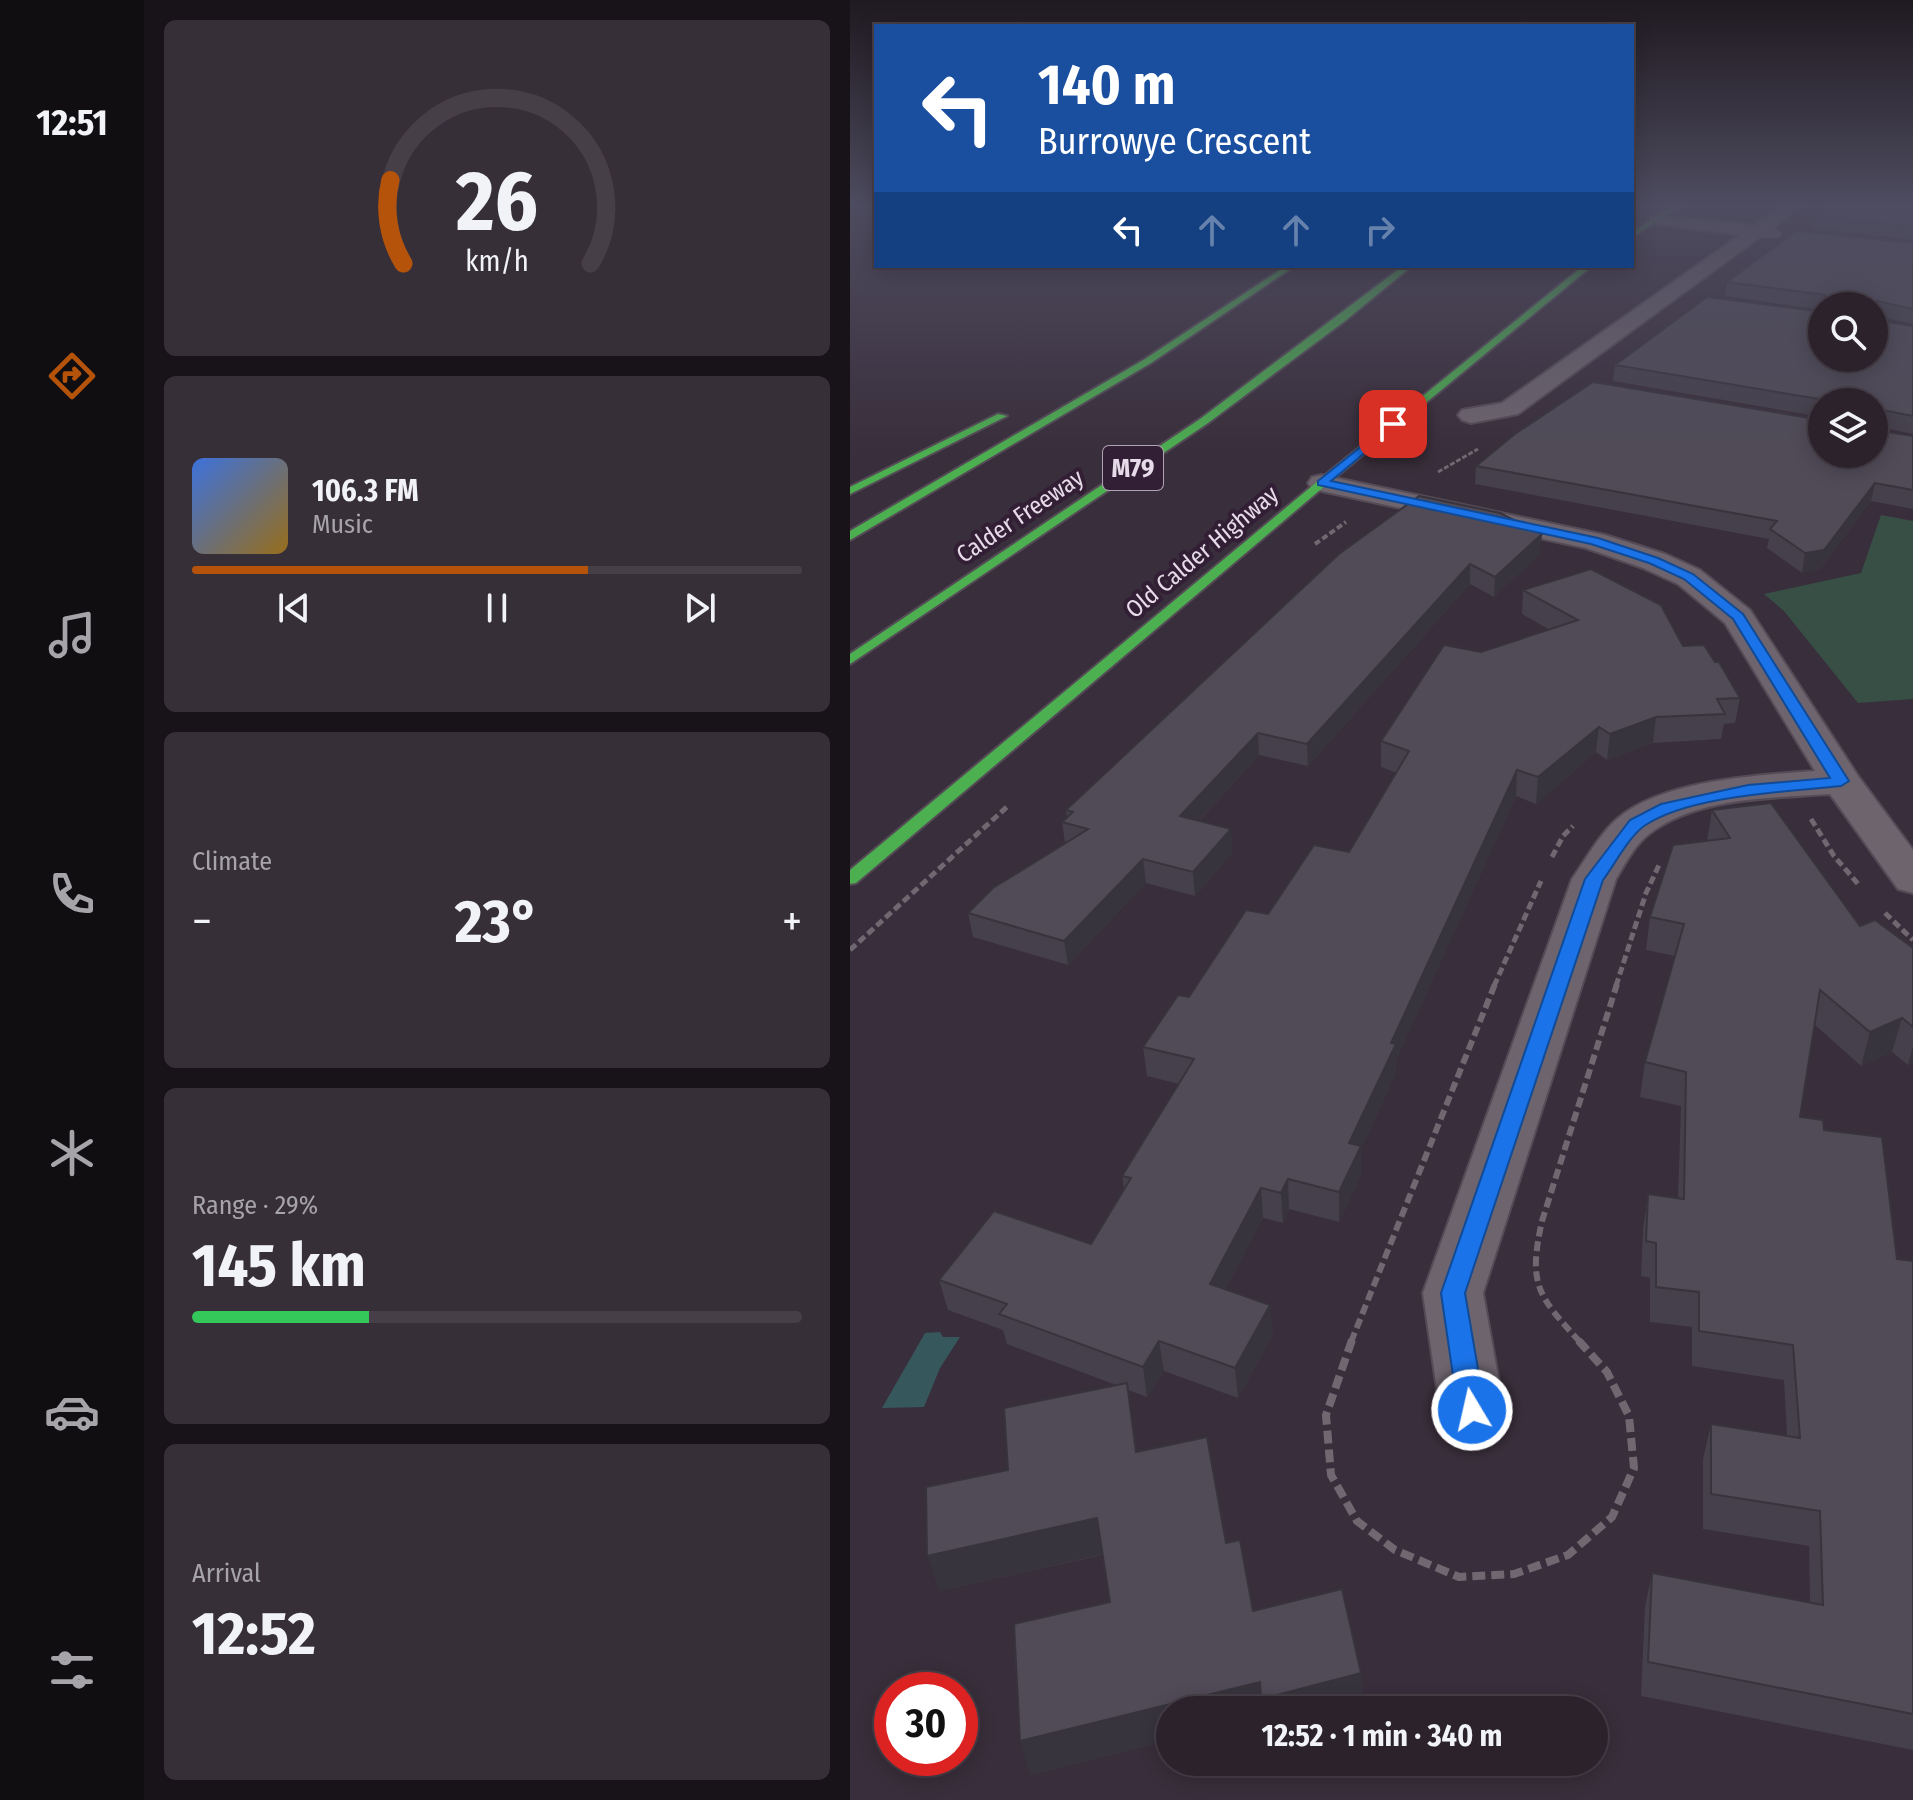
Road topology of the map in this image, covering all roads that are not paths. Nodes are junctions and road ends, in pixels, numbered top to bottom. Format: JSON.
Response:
{"nodes":[{"id":1,"x":1234,"y":287,"type":"edge"},
{"id":2,"x":1259,"y":287,"type":"edge"},
{"id":3,"x":1383,"y":287,"type":"edge"},
{"id":4,"x":1562,"y":287,"type":"edge"},
{"id":5,"x":1681,"y":287,"type":"edge"},
{"id":6,"x":1667,"y":297,"type":"junction"},
{"id":7,"x":1703,"y":302,"type":"edge"},
{"id":8,"x":1156,"y":333,"type":"dead end"},
{"id":9,"x":1550,"y":381,"type":"junction"},
{"id":10,"x":1586,"y":387,"type":"edge"},
{"id":11,"x":1023,"y":405,"type":"dead end"},
{"id":12,"x":1471,"y":415,"type":"dead end"},
{"id":13,"x":1322,"y":483,"type":"junction"},
{"id":14,"x":850,"y":491,"type":"edge"},
{"id":15,"x":850,"y":536,"type":"edge"},
{"id":16,"x":850,"y":660,"type":"edge"},
{"id":17,"x":1841,"y":781,"type":"junction"},
{"id":18,"x":850,"y":879,"type":"edge"},
{"id":19,"x":1913,"y":880,"type":"edge"},
{"id":20,"x":1472,"y":1410,"type":"dead end"}],
"edges":[{"from":1,"to":8,"type":"main road"},
{"from":2,"to":15,"type":"main road"},
{"from":3,"to":16,"type":"main road","name":"Calder Freeway","number":"M79"},
{"from":4,"to":13,"type":"main road","name":"Old Calder Highway"},
{"from":5,"to":6,"type":"street"},
{"from":6,"to":7,"type":"street"},
{"from":6,"to":9,"type":"street"},
{"from":9,"to":10,"type":"street"},
{"from":9,"to":12,"type":"street"},
{"from":11,"to":14,"type":"main road"},
{"from":13,"to":17,"type":"street"},
{"from":13,"to":18,"type":"main road","name":"Old Calder Highway"},
{"from":17,"to":19,"type":"street"},
{"from":17,"to":20,"type":"street"}]}
